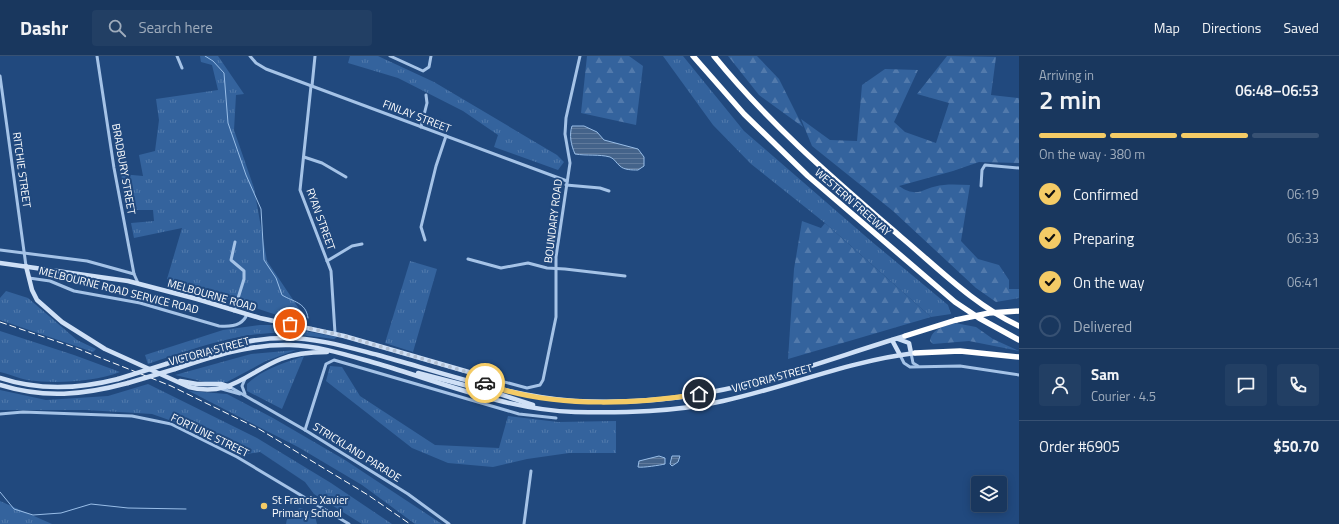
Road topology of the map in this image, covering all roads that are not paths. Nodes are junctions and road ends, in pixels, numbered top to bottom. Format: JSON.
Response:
{"nodes":[{"id":1,"x":97,"y":56,"type":"edge"},
{"id":2,"x":177,"y":56,"type":"edge"},
{"id":3,"x":250,"y":56,"type":"edge"},
{"id":4,"x":315,"y":56,"type":"edge"},
{"id":5,"x":390,"y":56,"type":"edge"},
{"id":6,"x":431,"y":56,"type":"edge"},
{"id":7,"x":580,"y":56,"type":"edge"},
{"id":8,"x":693,"y":56,"type":"edge"},
{"id":9,"x":714,"y":56,"type":"edge"},
{"id":10,"x":182,"y":68,"type":"dead end"},
{"id":11,"x":0,"y":76,"type":"edge"},
{"id":12,"x":312,"y":86,"type":"junction"},
{"id":13,"x":426,"y":95,"type":"dead end"},
{"id":14,"x":421,"y":127,"type":"junction"},
{"id":15,"x":446,"y":136,"type":"junction"},
{"id":16,"x":304,"y":157,"type":"junction"},
{"id":17,"x":1019,"y":168,"type":"edge"},
{"id":18,"x":346,"y":177,"type":"dead end"},
{"id":19,"x":566,"y":183,"type":"junction"},
{"id":20,"x":980,"y":186,"type":"dead end"},
{"id":21,"x":609,"y":191,"type":"dead end"},
{"id":22,"x":425,"y":240,"type":"dead end"},
{"id":23,"x":235,"y":242,"type":"dead end"},
{"id":24,"x":362,"y":244,"type":"dead end"},
{"id":25,"x":0,"y":250,"type":"edge"},
{"id":26,"x":25,"y":254,"type":"junction"},
{"id":27,"x":468,"y":259,"type":"dead end"},
{"id":28,"x":327,"y":261,"type":"junction"},
{"id":29,"x":0,"y":263,"type":"edge"},
{"id":30,"x":26,"y":266,"type":"junction"},
{"id":31,"x":556,"y":269,"type":"junction"},
{"id":32,"x":134,"y":274,"type":"junction"},
{"id":33,"x":625,"y":276,"type":"dead end"},
{"id":34,"x":28,"y":278,"type":"junction"},
{"id":35,"x":138,"y":283,"type":"junction"},
{"id":36,"x":234,"y":311,"type":"junction"},
{"id":37,"x":1019,"y":311,"type":"edge"},
{"id":38,"x":248,"y":314,"type":"junction"},
{"id":39,"x":1019,"y":326,"type":"edge"},
{"id":40,"x":335,"y":333,"type":"junction"},
{"id":41,"x":905,"y":336,"type":"joint"},
{"id":42,"x":893,"y":340,"type":"junction"},
{"id":43,"x":1019,"y":340,"type":"edge"},
{"id":44,"x":913,"y":353,"type":"junction"},
{"id":45,"x":343,"y":354,"type":"junction"},
{"id":46,"x":900,"y":355,"type":"junction"},
{"id":47,"x":1019,"y":357,"type":"edge"},
{"id":48,"x":362,"y":360,"type":"junction"},
{"id":49,"x":920,"y":367,"type":"junction"},
{"id":50,"x":1019,"y":375,"type":"edge"},
{"id":51,"x":248,"y":376,"type":"junction"},
{"id":52,"x":168,"y":377,"type":"junction"},
{"id":53,"x":486,"y":377,"type":"junction"},
{"id":54,"x":0,"y":378,"type":"edge"},
{"id":55,"x":485,"y":384,"type":"junction"},
{"id":56,"x":0,"y":385,"type":"edge"},
{"id":57,"x":230,"y":387,"type":"junction"},
{"id":58,"x":536,"y":387,"type":"joint"},
{"id":59,"x":218,"y":388,"type":"junction"},
{"id":60,"x":248,"y":397,"type":"junction"},
{"id":61,"x":252,"y":400,"type":"junction"},
{"id":62,"x":551,"y":410,"type":"junction"},
{"id":63,"x":0,"y":414,"type":"edge"},
{"id":64,"x":556,"y":418,"type":"dead end"},
{"id":65,"x":305,"y":430,"type":"junction"},
{"id":66,"x":531,"y":471,"type":"dead end"},
{"id":67,"x":349,"y":524,"type":"edge"},
{"id":68,"x":449,"y":524,"type":"edge"},
{"id":69,"x":524,"y":524,"type":"edge"}],
"edges":[{"from":1,"to":32,"type":"street","name":"BRADBURY STREET"},
{"from":2,"to":10,"type":"street"},
{"from":3,"to":12,"type":"street","name":"FINLAY STREET"},
{"from":4,"to":12,"type":"street","name":"RYAN STREET"},
{"from":5,"to":6,"type":"street"},
{"from":7,"to":19,"type":"street","name":"BOUNDARY ROAD"},
{"from":8,"to":43,"type":"highway","name":"WESTERN FREEWAY"},
{"from":9,"to":39,"type":"highway","name":"WESTERN FREEWAY"},
{"from":11,"to":26,"type":"street","name":"RITCHIE STREET"},
{"from":12,"to":14,"type":"street","name":"FINLAY STREET"},
{"from":12,"to":16,"type":"street","name":"RYAN STREET"},
{"from":13,"to":14,"type":"street"},
{"from":14,"to":15,"type":"street","name":"FINLAY STREET"},
{"from":15,"to":19,"type":"street","name":"FINLAY STREET"},
{"from":15,"to":22,"type":"street"},
{"from":16,"to":18,"type":"street"},
{"from":16,"to":28,"type":"street","name":"RYAN STREET"},
{"from":17,"to":20,"type":"street"},
{"from":19,"to":21,"type":"street","name":"FINLAY STREET"},
{"from":19,"to":31,"type":"street","name":"BOUNDARY ROAD"},
{"from":23,"to":36,"type":"street"},
{"from":24,"to":28,"type":"street"},
{"from":25,"to":26,"type":"street","name":"MELBOURNE ROAD SERVICE ROAD"},
{"from":26,"to":30,"type":"street","name":"RITCHIE STREET"},
{"from":26,"to":32,"type":"street","name":"MELBOURNE ROAD SERVICE ROAD"},
{"from":27,"to":31,"type":"street"},
{"from":28,"to":40,"type":"street","name":"RYAN STREET"},
{"from":29,"to":30,"type":"main road","name":"MELBOURNE ROAD"},
{"from":30,"to":34,"type":"main road","name":"STRICKLAND PARADE"},
{"from":30,"to":35,"type":"main road","name":"MELBOURNE ROAD"},
{"from":31,"to":33,"type":"street"},
{"from":31,"to":58,"type":"street","name":"BOUNDARY ROAD"},
{"from":32,"to":35,"type":"street","name":"BRADBURY STREET"},
{"from":34,"to":38,"type":"street","name":"MELBOURNE ROAD SERVICE ROAD"},
{"from":34,"to":52,"type":"main road","name":"STRICKLAND PARADE"},
{"from":35,"to":36,"type":"main road","name":"MELBOURNE ROAD"},
{"from":36,"to":38,"type":"main road","name":"MELBOURNE ROAD"},
{"from":37,"to":41,"type":"highway","bridge":true},
{"from":38,"to":40,"type":"main road","name":"MELBOURNE ROAD"},
{"from":40,"to":53,"type":"main road","name":"MELBOURNE ROAD"},
{"from":41,"to":42,"type":"main road","name":"VICTORIA STREET"},
{"from":42,"to":44,"type":"main road"},
{"from":42,"to":46,"type":"main road"},
{"from":42,"to":55,"type":"main road","name":"VICTORIA STREET"},
{"from":44,"to":46,"type":"main road","name":"VICTORIA STREET"},
{"from":44,"to":47,"type":"highway"},
{"from":44,"to":49,"type":"street"},
{"from":45,"to":48,"type":"main road","name":"VICTORIA STREET"},
{"from":45,"to":51,"type":"main road"},
{"from":45,"to":56,"type":"main road","name":"VICTORIA STREET","bridge":true},
{"from":46,"to":49,"type":"street"},
{"from":46,"to":62,"type":"main road","name":"VICTORIA STREET"},
{"from":48,"to":55,"type":"main road"},
{"from":48,"to":62,"type":"main road","name":"VICTORIA STREET"},
{"from":49,"to":50,"type":"street"},
{"from":51,"to":57,"type":"main road"},
{"from":51,"to":60,"type":"street"},
{"from":52,"to":57,"type":"main road","name":"STRICKLAND PARADE"},
{"from":52,"to":59,"type":"main road","name":"STRICKLAND PARADE"},
{"from":53,"to":55,"type":"main road"},
{"from":53,"to":58,"type":"street","name":"MELBOURNE ROAD"},
{"from":54,"to":55,"type":"main road","name":"VICTORIA STREET","bridge":true},
{"from":55,"to":62,"type":"main road"},
{"from":57,"to":59,"type":"main road","name":"STRICKLAND PARADE"},
{"from":57,"to":60,"type":"street","name":"STRICKLAND PARADE"},
{"from":59,"to":61,"type":"street","name":"STRICKLAND PARADE"},
{"from":60,"to":61,"type":"street","name":"STRICKLAND PARADE"},
{"from":61,"to":65,"type":"street","name":"STRICKLAND PARADE"},
{"from":63,"to":67,"type":"street","name":"FORTUNE STREET"},
{"from":64,"to":65,"type":"street"},
{"from":65,"to":68,"type":"street","name":"STRICKLAND PARADE"},
{"from":66,"to":69,"type":"street"}]}
